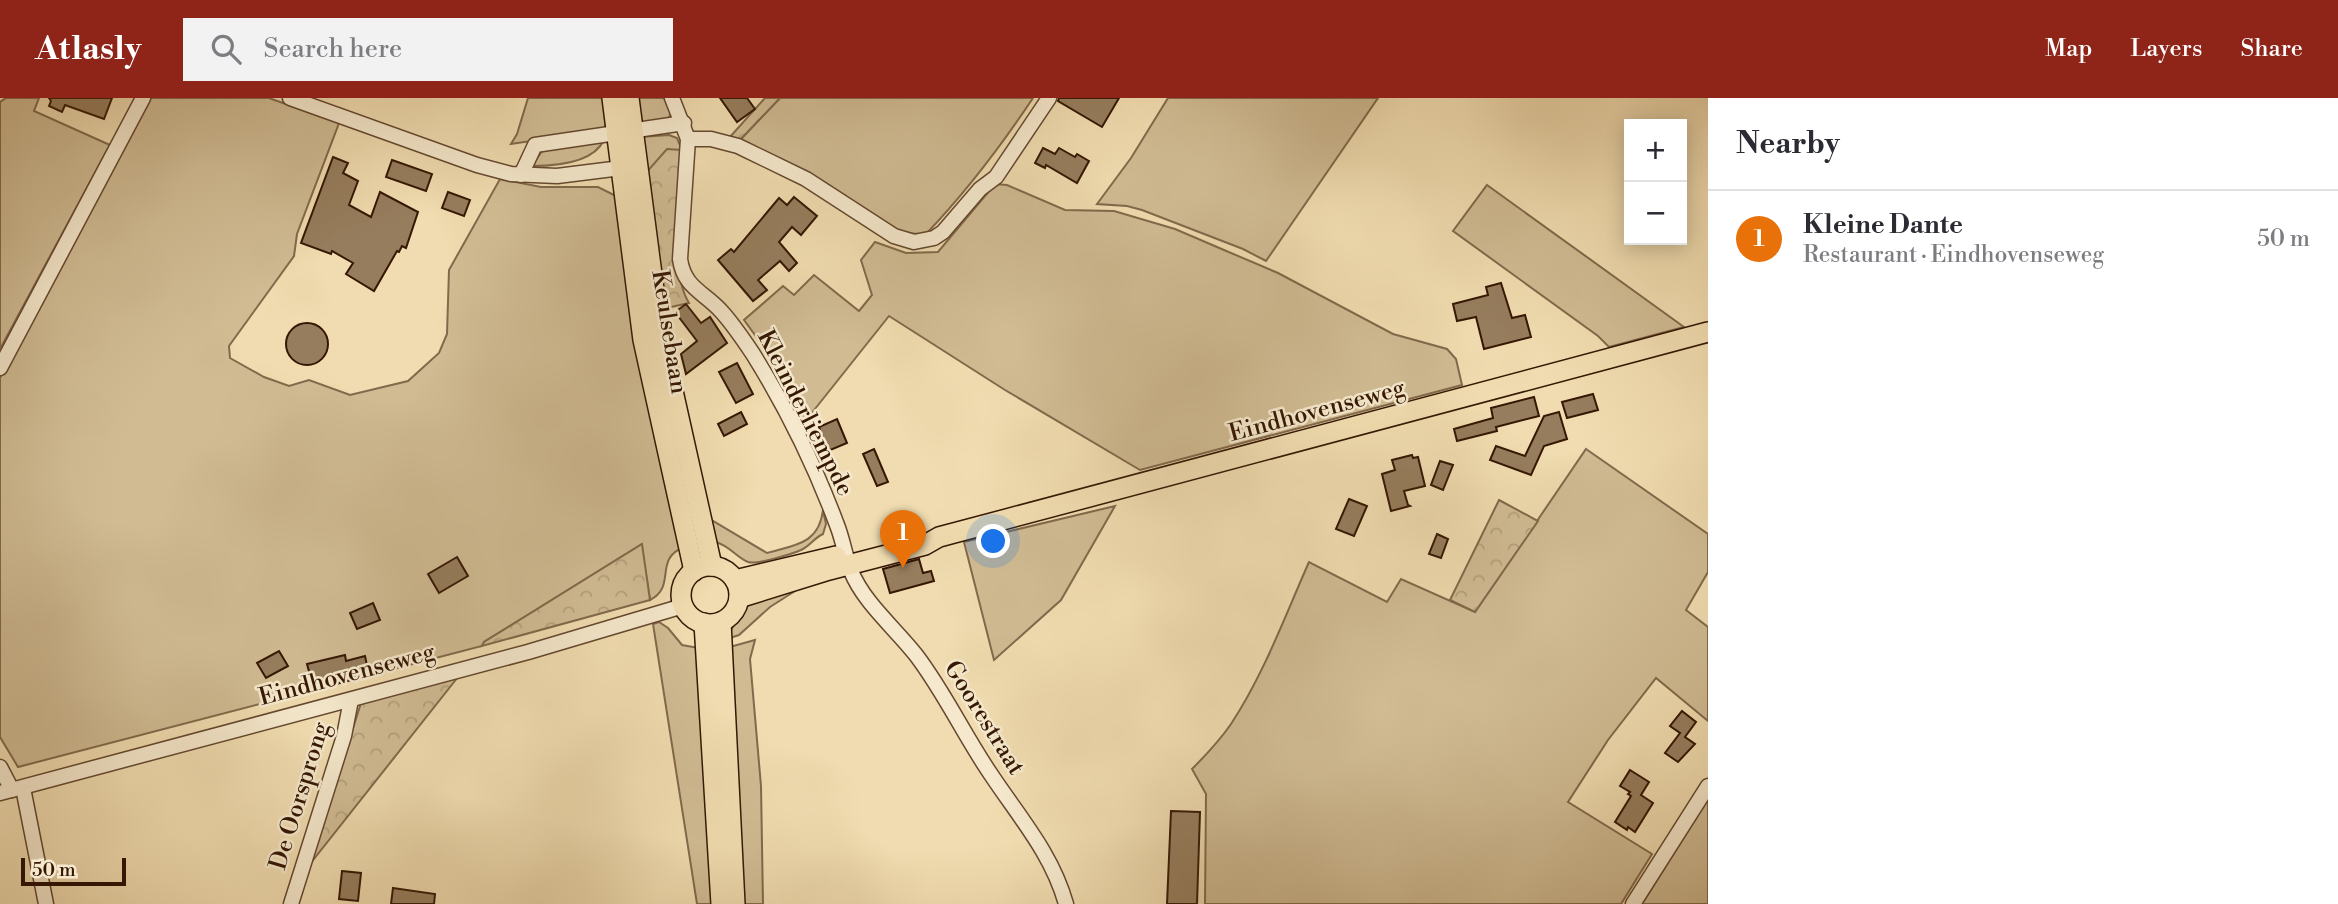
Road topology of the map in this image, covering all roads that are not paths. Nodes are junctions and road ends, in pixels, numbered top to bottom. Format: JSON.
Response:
{"nodes":[{"id":1,"x":143,"y":98,"type":"edge"},
{"id":2,"x":290,"y":98,"type":"edge"},
{"id":3,"x":612,"y":98,"type":"edge"},
{"id":4,"x":629,"y":98,"type":"edge"},
{"id":5,"x":672,"y":98,"type":"edge"},
{"id":6,"x":1049,"y":98,"type":"edge"},
{"id":7,"x":684,"y":124,"type":"junction"},
{"id":8,"x":625,"y":133,"type":"junction"},
{"id":9,"x":688,"y":139,"type":"junction"},
{"id":10,"x":629,"y":167,"type":"junction"},
{"id":11,"x":520,"y":175,"type":"junction"},
{"id":12,"x":1708,"y":332,"type":"edge"},
{"id":13,"x":0,"y":368,"type":"edge"},
{"id":14,"x":848,"y":559,"type":"junction"},
{"id":15,"x":703,"y":568,"type":"junction"},
{"id":16,"x":737,"y":589,"type":"junction"},
{"id":17,"x":684,"y":606,"type":"junction"},
{"id":18,"x":712,"y":622,"type":"junction"},
{"id":19,"x":351,"y":700,"type":"junction"},
{"id":20,"x":0,"y":767,"type":"edge"},
{"id":21,"x":1708,"y":786,"type":"edge"},
{"id":22,"x":12,"y":790,"type":"edge"},
{"id":23,"x":46,"y":904,"type":"edge"},
{"id":24,"x":291,"y":904,"type":"edge"},
{"id":25,"x":722,"y":904,"type":"edge"},
{"id":26,"x":735,"y":904,"type":"edge"},
{"id":27,"x":1066,"y":904,"type":"edge"},
{"id":28,"x":1633,"y":904,"type":"edge"}],
"edges":[{"from":1,"to":13,"type":"street"},
{"from":2,"to":11,"type":"street"},
{"from":3,"to":8,"type":"main road","name":"Keulsebaan"},
{"from":4,"to":8,"type":"main road","name":"Keulsebaan"},
{"from":5,"to":7,"type":"street"},
{"from":6,"to":9,"type":"street"},
{"from":7,"to":8,"type":"street"},
{"from":7,"to":9,"type":"street","name":"Kleinderliempde"},
{"from":8,"to":10,"type":"main road","name":"Keulsebaan"},
{"from":8,"to":11,"type":"street"},
{"from":9,"to":14,"type":"street","name":"Kleinderliempde"},
{"from":10,"to":11,"type":"street"},
{"from":10,"to":15,"type":"main road","name":"Keulsebaan"},
{"from":12,"to":14,"type":"main road","name":"Eindhovenseweg"},
{"from":14,"to":16,"type":"main road","name":"Eindhovenseweg"},
{"from":14,"to":27,"type":"street","name":"Goorestraat"},
{"from":15,"to":16,"type":"main road"},
{"from":15,"to":17,"type":"main road"},
{"from":16,"to":18,"type":"main road"},
{"from":17,"to":18,"type":"main road"},
{"from":17,"to":19,"type":"street","name":"Eindhovenseweg"},
{"from":18,"to":25,"type":"main road"},
{"from":18,"to":26,"type":"main road"},
{"from":19,"to":22,"type":"street","name":"Eindhovenseweg"},
{"from":19,"to":24,"type":"street","name":"De Oorsprong"},
{"from":20,"to":22,"type":"street"},
{"from":21,"to":28,"type":"street"},
{"from":22,"to":23,"type":"street"}]}
